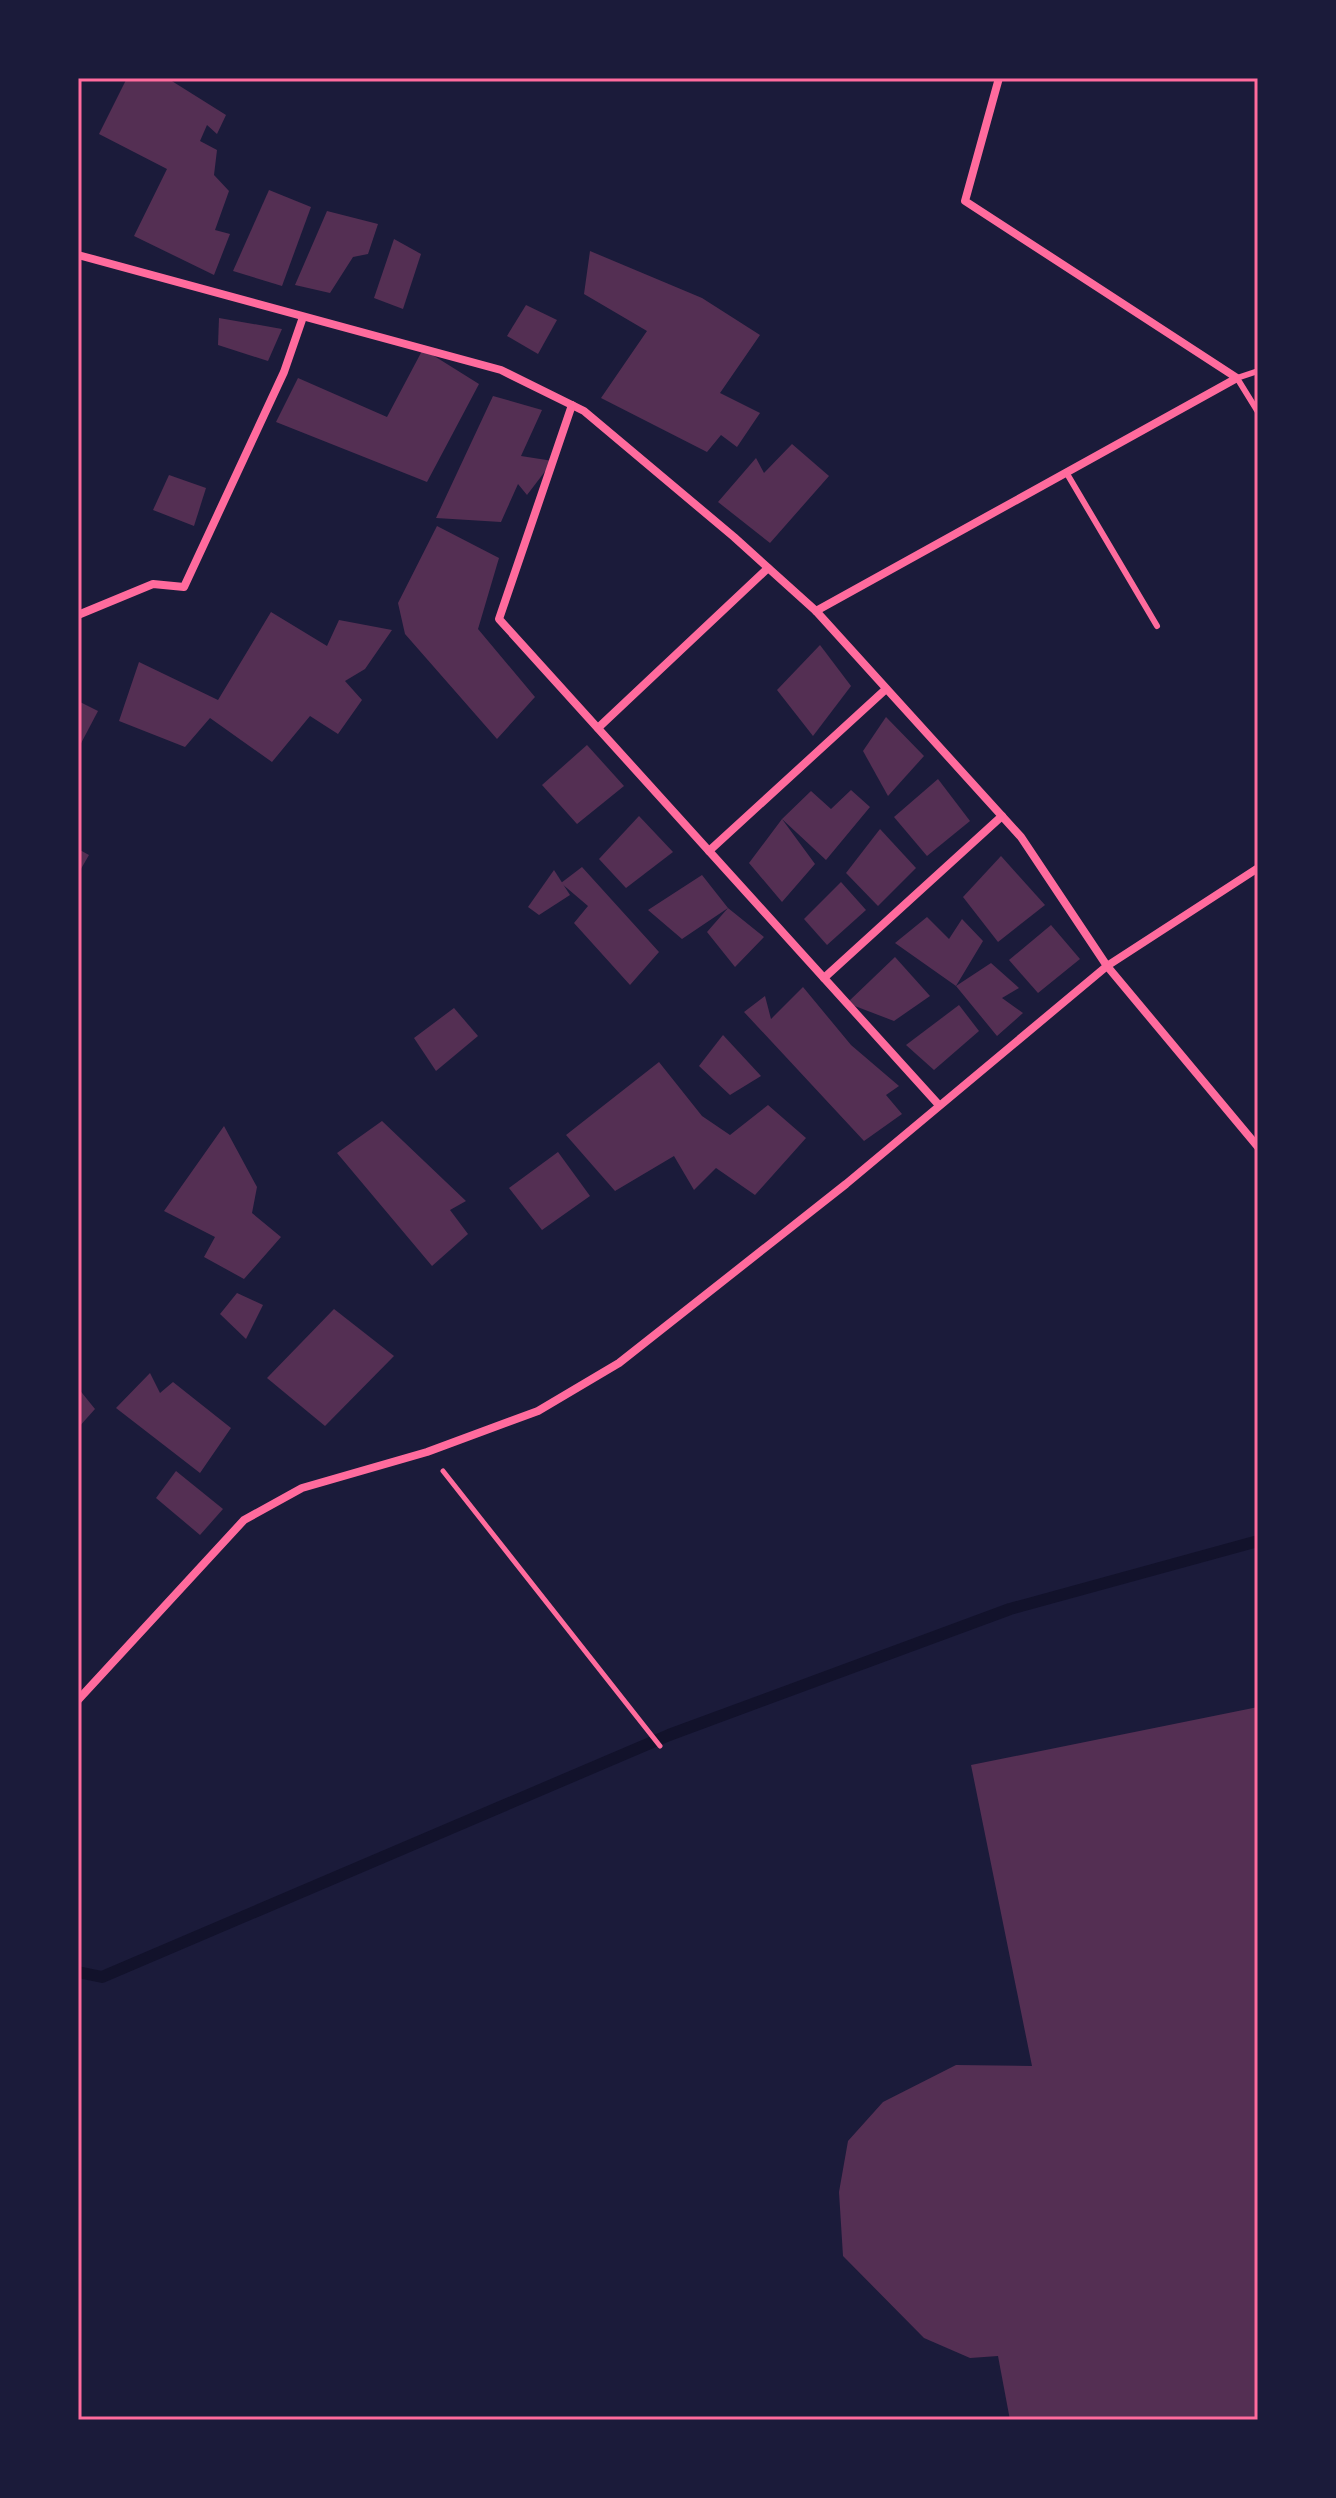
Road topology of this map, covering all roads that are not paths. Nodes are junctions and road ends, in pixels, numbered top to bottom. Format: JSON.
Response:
{"nodes":[{"id":1,"x":999,"y":78,"type":"edge"},
{"id":2,"x":78,"y":255,"type":"edge"},
{"id":3,"x":303,"y":317,"type":"junction"},
{"id":4,"x":1258,"y":371,"type":"edge"},
{"id":5,"x":1237,"y":378,"type":"junction"},
{"id":6,"x":572,"y":405,"type":"junction"},
{"id":7,"x":1258,"y":412,"type":"edge"},
{"id":8,"x":1066,"y":472,"type":"junction"},
{"id":9,"x":768,"y":568,"type":"junction"},
{"id":10,"x":816,"y":611,"type":"junction"},
{"id":11,"x":78,"y":615,"type":"edge"},
{"id":12,"x":1157,"y":626,"type":"dead end"},
{"id":13,"x":886,"y":689,"type":"junction"},
{"id":14,"x":598,"y":728,"type":"junction"},
{"id":15,"x":1002,"y":816,"type":"junction"},
{"id":16,"x":709,"y":851,"type":"junction"},
{"id":17,"x":1258,"y":868,"type":"edge"},
{"id":18,"x":1107,"y":966,"type":"junction"},
{"id":19,"x":824,"y":978,"type":"junction"},
{"id":20,"x":938,"y":1104,"type":"junction"},
{"id":21,"x":1258,"y":1147,"type":"edge"},
{"id":22,"x":78,"y":1700,"type":"edge"}],
"edges":[{"from":1,"to":5,"type":"street"},
{"from":2,"to":3,"type":"street"},
{"from":3,"to":6,"type":"street"},
{"from":3,"to":11,"type":"street"},
{"from":4,"to":5,"type":"lane"},
{"from":5,"to":7,"type":"lane"},
{"from":5,"to":8,"type":"street"},
{"from":6,"to":9,"type":"street"},
{"from":6,"to":14,"type":"street"},
{"from":8,"to":10,"type":"street"},
{"from":8,"to":12,"type":"lane"},
{"from":9,"to":10,"type":"street"},
{"from":9,"to":14,"type":"street"},
{"from":10,"to":13,"type":"street"},
{"from":13,"to":15,"type":"street"},
{"from":13,"to":16,"type":"street"},
{"from":14,"to":16,"type":"street"},
{"from":15,"to":18,"type":"street"},
{"from":15,"to":19,"type":"street"},
{"from":16,"to":19,"type":"street"},
{"from":17,"to":18,"type":"street"},
{"from":18,"to":20,"type":"street"},
{"from":18,"to":21,"type":"street"},
{"from":19,"to":20,"type":"street"},
{"from":20,"to":22,"type":"street"}]}
